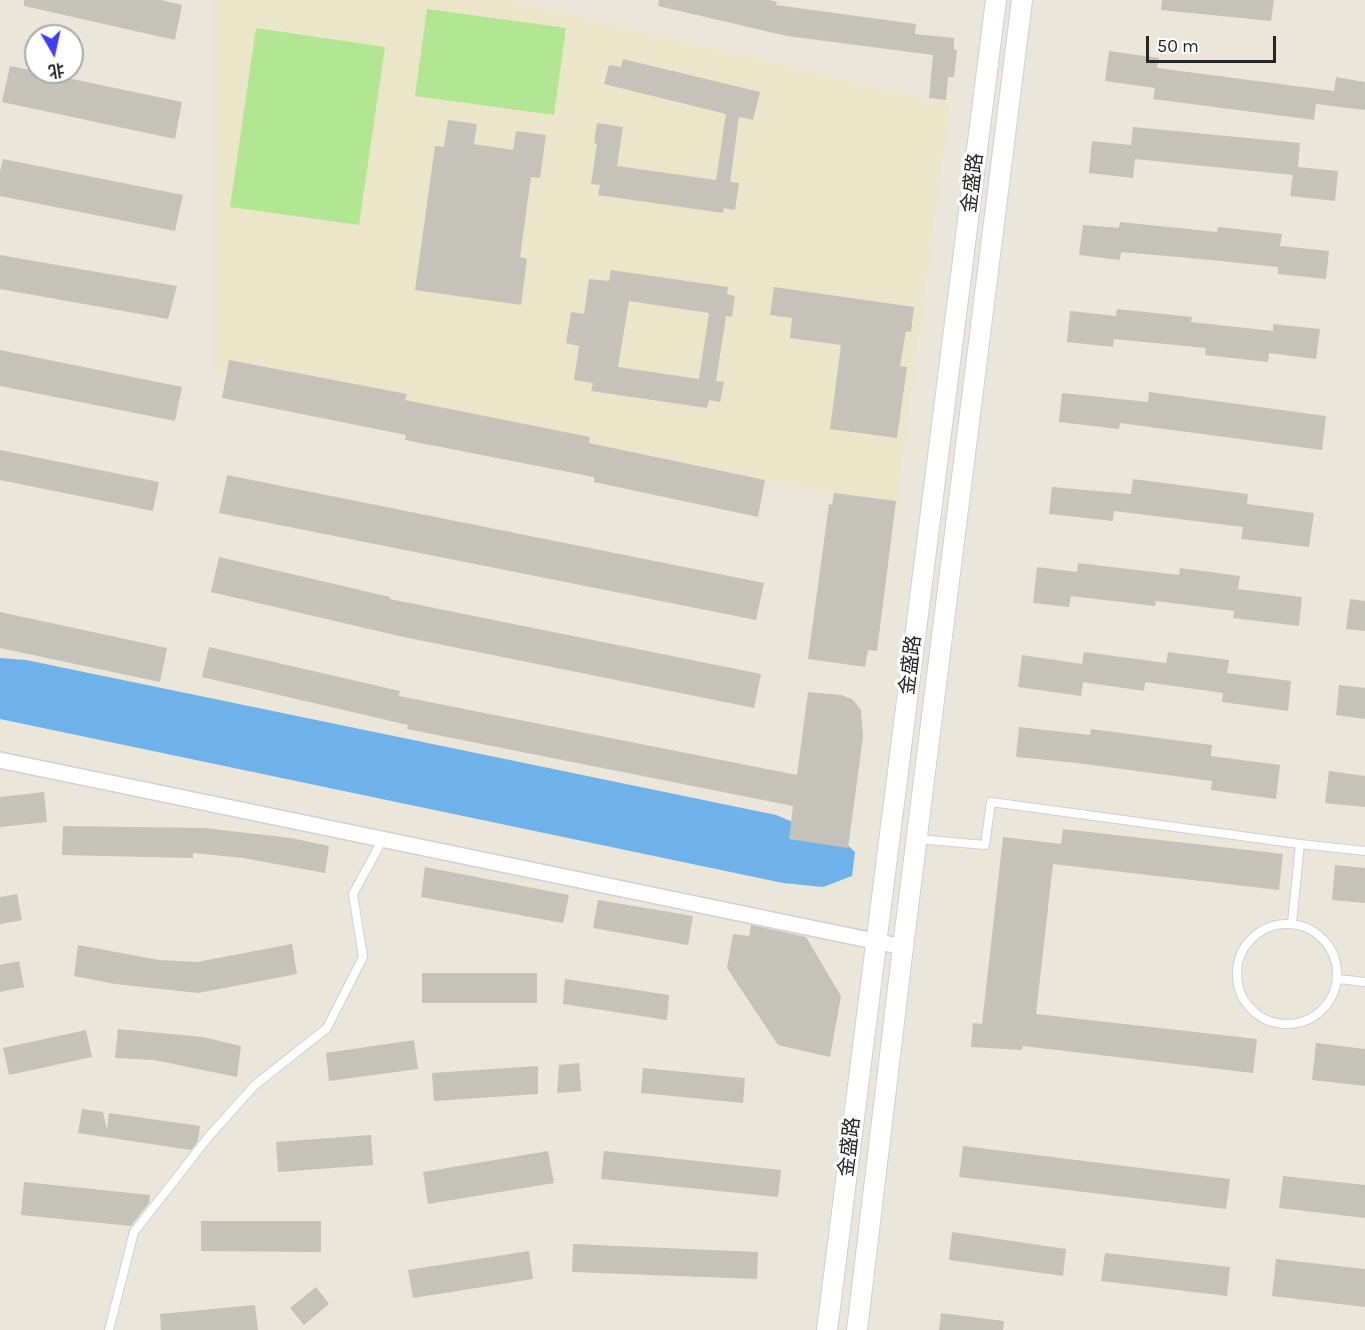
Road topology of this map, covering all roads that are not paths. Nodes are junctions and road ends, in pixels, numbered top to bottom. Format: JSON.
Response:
{"nodes":[{"id":1,"x":996,"y":0,"type":"edge"},
{"id":2,"x":1022,"y":0,"type":"edge"},
{"id":3,"x":0,"y":760,"type":"edge"},
{"id":4,"x":916,"y":838,"type":"junction"},
{"id":5,"x":383,"y":839,"type":"junction"},
{"id":6,"x":1300,"y":844,"type":"junction"},
{"id":7,"x":1365,"y":851,"type":"edge"},
{"id":8,"x":1292,"y":923,"type":"junction"},
{"id":9,"x":876,"y":941,"type":"junction"},
{"id":10,"x":903,"y":947,"type":"junction"},
{"id":11,"x":1338,"y":979,"type":"junction"},
{"id":12,"x":1365,"y":982,"type":"edge"},
{"id":13,"x":109,"y":1330,"type":"edge"},
{"id":14,"x":827,"y":1330,"type":"edge"},
{"id":15,"x":857,"y":1330,"type":"edge"}],
"edges":[{"from":1,"to":9,"type":"street","name":"金盛路"},
{"from":2,"to":4,"type":"street","name":"金盛路"},
{"from":3,"to":5,"type":"street"},
{"from":4,"to":6,"type":"lane"},
{"from":4,"to":10,"type":"street","name":"金盛路"},
{"from":5,"to":9,"type":"street"},
{"from":5,"to":13,"type":"lane"},
{"from":6,"to":7,"type":"lane"},
{"from":6,"to":8,"type":"lane"},
{"from":8,"to":11,"type":"lane"},
{"from":8,"to":11,"type":"lane"},
{"from":9,"to":10,"type":"street"},
{"from":9,"to":14,"type":"street","name":"金盛路"},
{"from":10,"to":15,"type":"street","name":"金盛路"},
{"from":11,"to":12,"type":"lane"}]}
